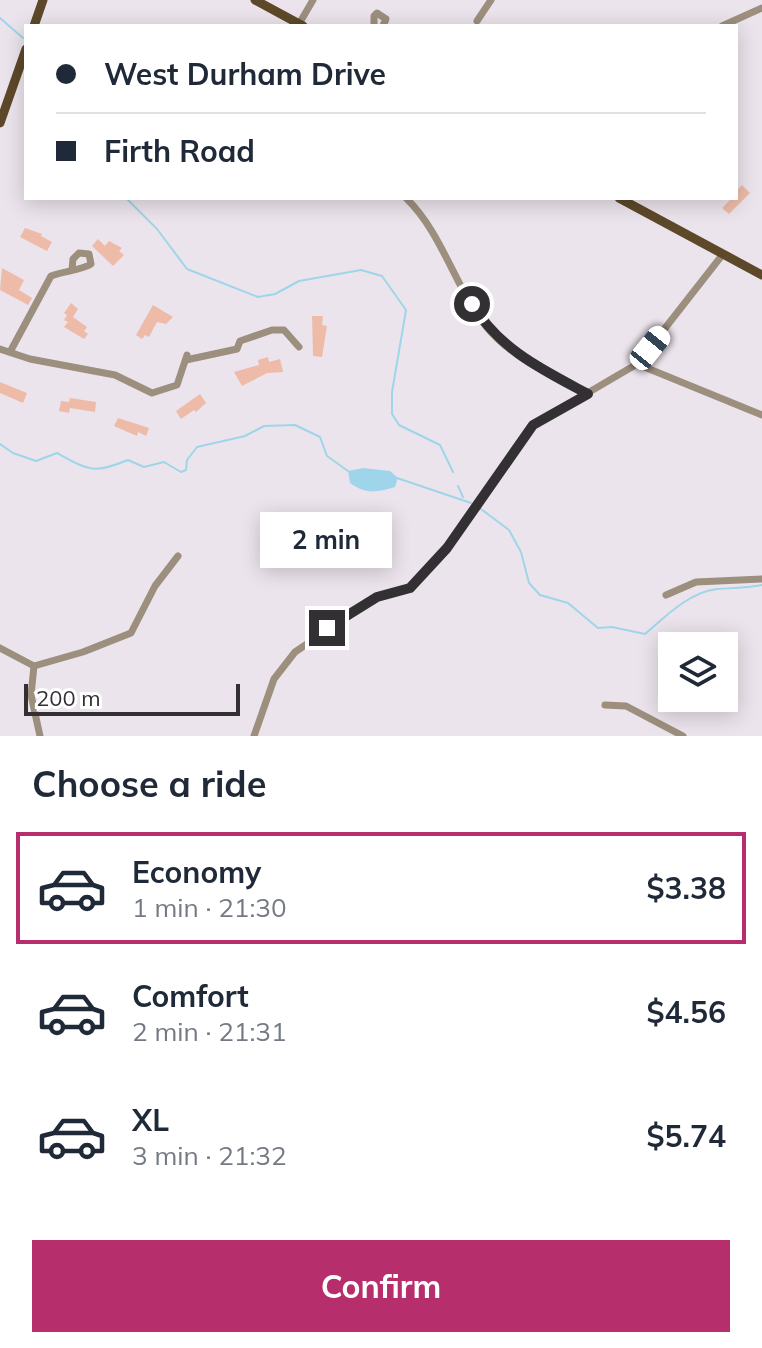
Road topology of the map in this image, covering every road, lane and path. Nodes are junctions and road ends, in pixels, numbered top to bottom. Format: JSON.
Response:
{"nodes":[{"id":1,"x":43,"y":0,"type":"edge"},
{"id":2,"x":255,"y":0,"type":"edge"},
{"id":3,"x":313,"y":0,"type":"edge"},
{"id":4,"x":491,"y":0,"type":"edge"},
{"id":5,"x":762,"y":8,"type":"edge"},
{"id":6,"x":477,"y":21,"type":"dead end"},
{"id":7,"x":35,"y":24,"type":"edge"},
{"id":8,"x":299,"y":24,"type":"edge"},
{"id":9,"x":301,"y":24,"type":"edge"},
{"id":10,"x":374,"y":24,"type":"edge"},
{"id":11,"x":384,"y":24,"type":"edge"},
{"id":12,"x":726,"y":24,"type":"edge"},
{"id":13,"x":24,"y":55,"type":"edge"},
{"id":14,"x":0,"y":123,"type":"edge"},
{"id":15,"x":408,"y":200,"type":"edge"},
{"id":16,"x":623,"y":200,"type":"edge"},
{"id":17,"x":723,"y":254,"type":"junction"},
{"id":18,"x":72,"y":269,"type":"dead end"},
{"id":19,"x":762,"y":275,"type":"edge"},
{"id":20,"x":299,"y":347,"type":"dead end"},
{"id":21,"x":0,"y":349,"type":"edge"},
{"id":22,"x":10,"y":352,"type":"junction"},
{"id":23,"x":637,"y":364,"type":"junction"},
{"id":24,"x":588,"y":394,"type":"junction"},
{"id":25,"x":762,"y":415,"type":"edge"},
{"id":26,"x":178,"y":556,"type":"dead end"},
{"id":27,"x":762,"y":579,"type":"edge"},
{"id":28,"x":666,"y":595,"type":"dead end"},
{"id":29,"x":0,"y":648,"type":"edge"},
{"id":30,"x":34,"y":666,"type":"junction"},
{"id":31,"x":605,"y":705,"type":"dead end"},
{"id":32,"x":40,"y":736,"type":"edge"},
{"id":33,"x":254,"y":736,"type":"edge"},
{"id":34,"x":683,"y":736,"type":"edge"}],
"edges":[{"from":1,"to":7,"type":"main road"},
{"from":2,"to":8,"type":"main road"},
{"from":3,"to":9,"type":"street"},
{"from":4,"to":6,"type":"street"},
{"from":5,"to":12,"type":"street"},
{"from":10,"to":11,"type":"street"},
{"from":13,"to":14,"type":"main road"},
{"from":15,"to":24,"type":"street"},
{"from":16,"to":17,"type":"main road"},
{"from":17,"to":19,"type":"main road"},
{"from":17,"to":23,"type":"street"},
{"from":18,"to":22,"type":"street"},
{"from":20,"to":22,"type":"street"},
{"from":21,"to":22,"type":"street"},
{"from":23,"to":24,"type":"street"},
{"from":23,"to":25,"type":"street"},
{"from":24,"to":33,"type":"street"},
{"from":26,"to":30,"type":"street"},
{"from":27,"to":28,"type":"street"},
{"from":29,"to":30,"type":"street"},
{"from":30,"to":32,"type":"street"},
{"from":31,"to":34,"type":"street"}]}
